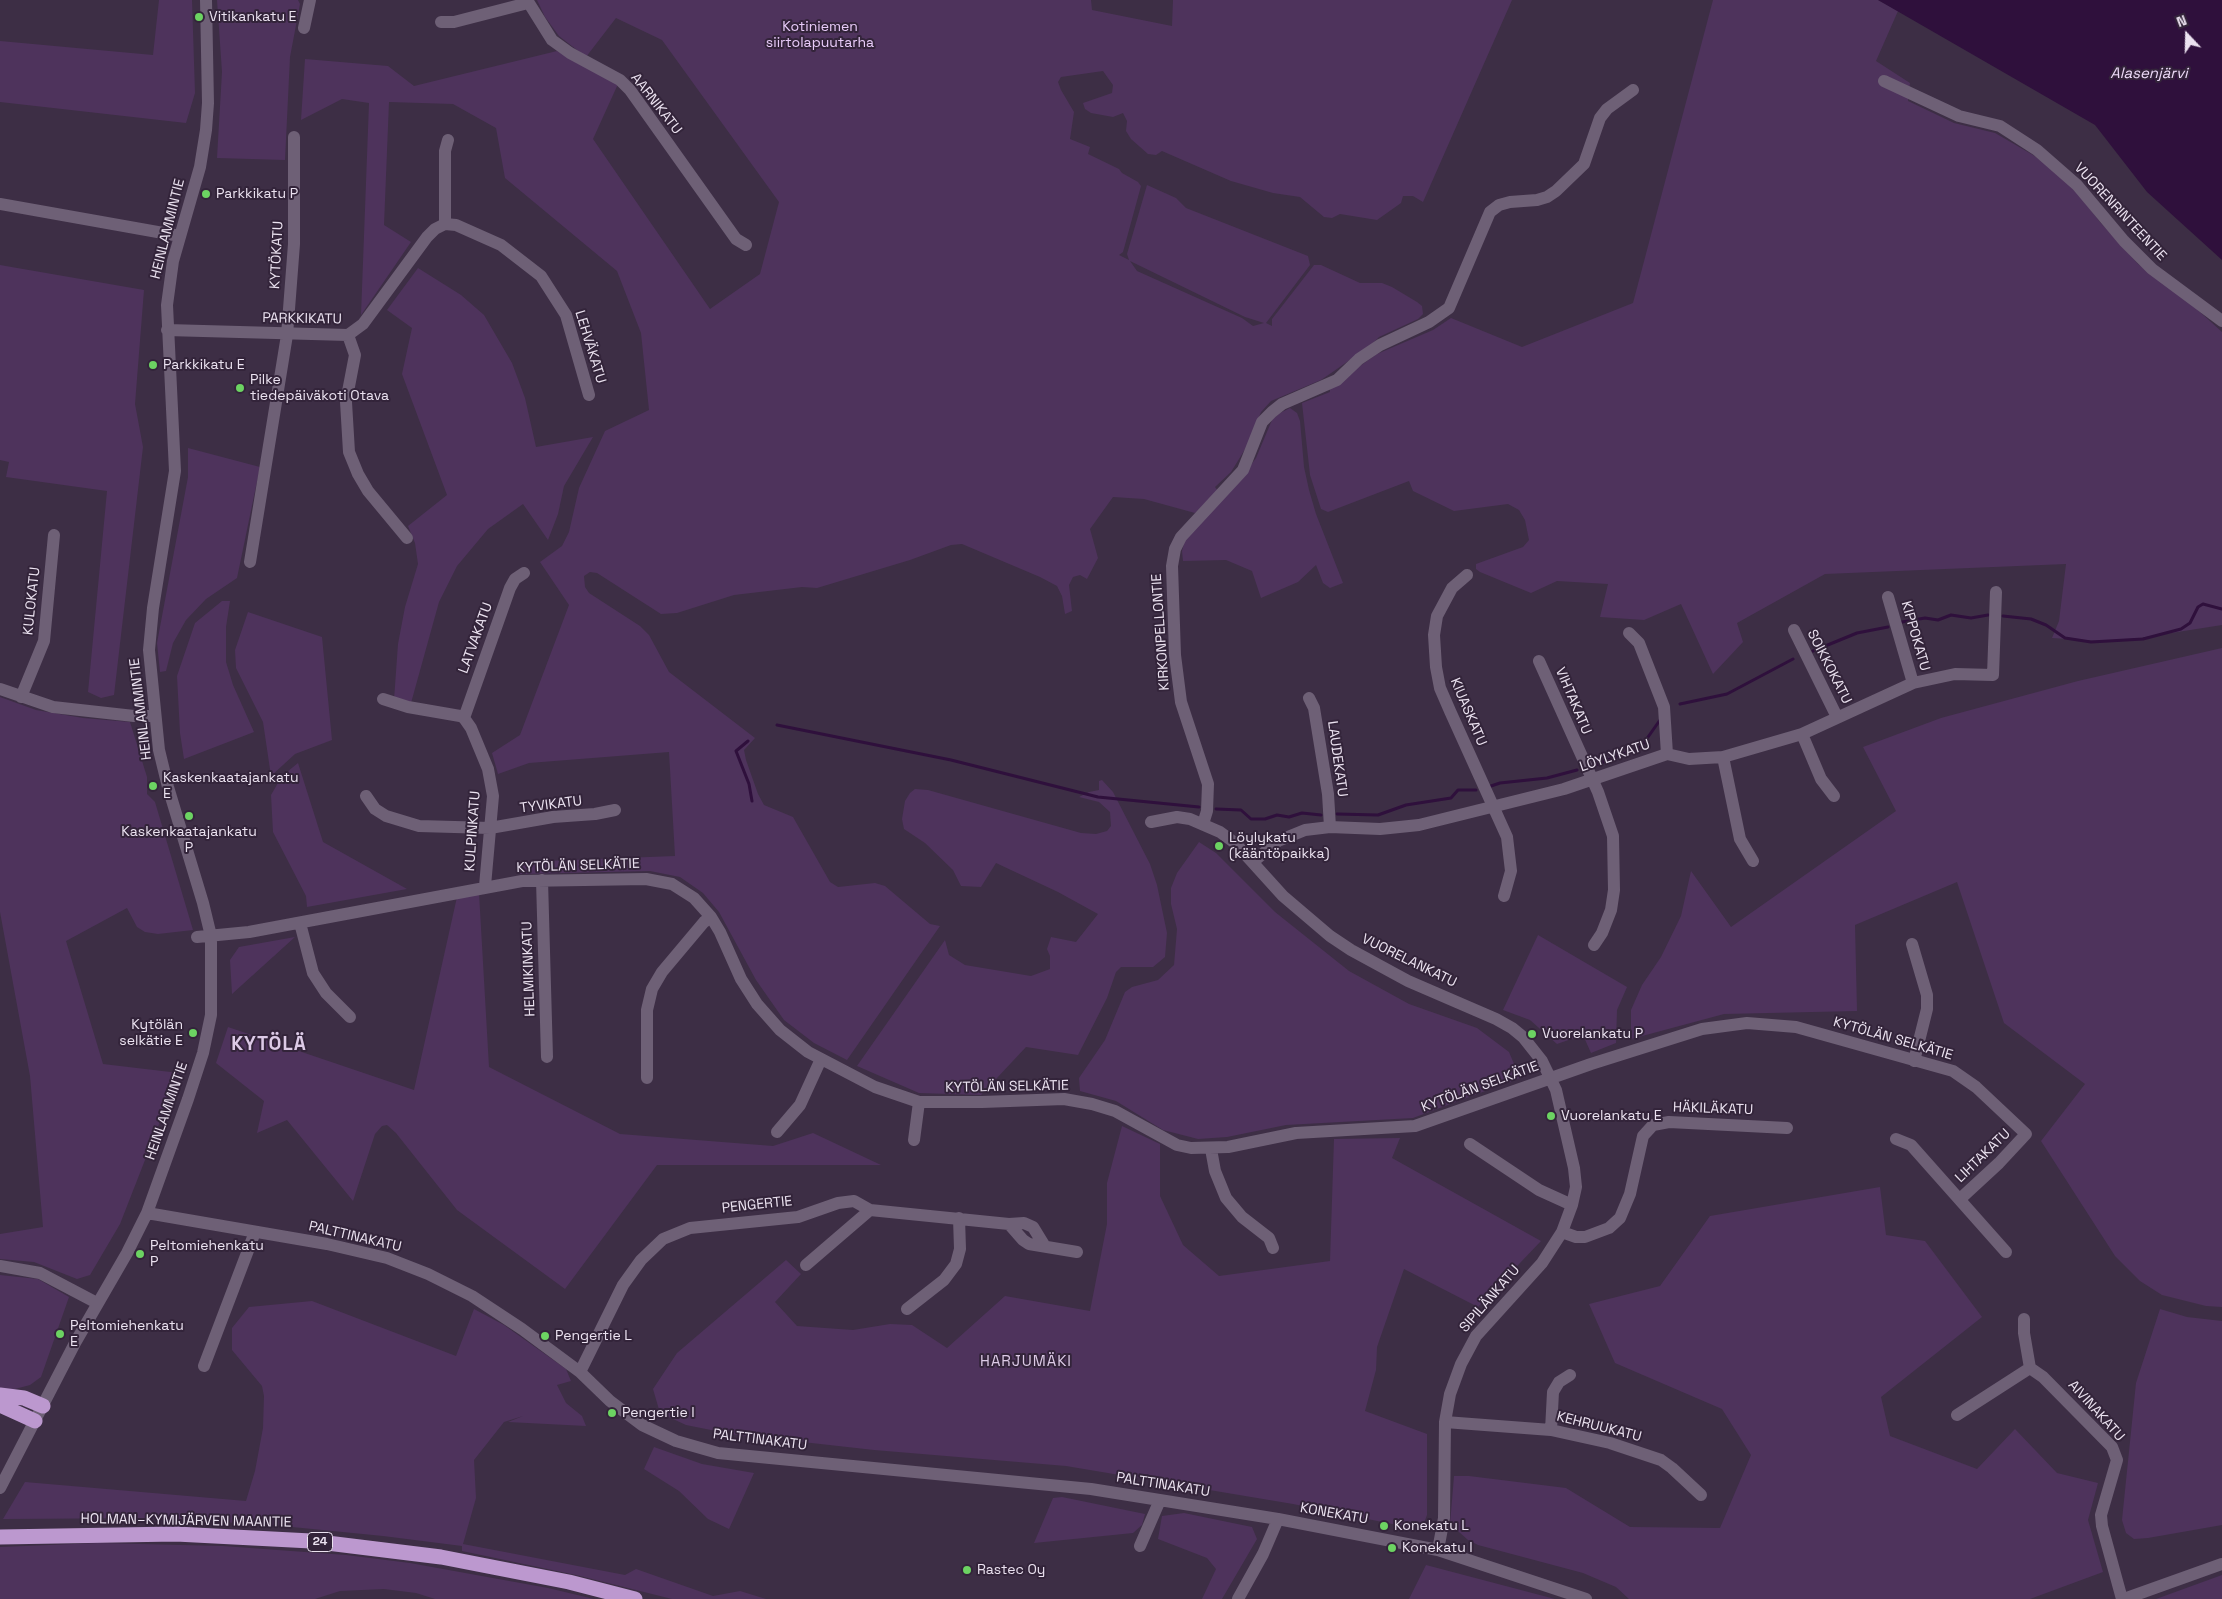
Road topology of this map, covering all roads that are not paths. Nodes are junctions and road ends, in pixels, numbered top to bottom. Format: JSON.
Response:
{"nodes":[{"id":1,"x":206,"y":0,"type":"edge"},
{"id":2,"x":310,"y":0,"type":"edge"},
{"id":3,"x":527,"y":2,"type":"edge"},
{"id":4,"x":441,"y":22,"type":"dead end"},
{"id":5,"x":304,"y":28,"type":"dead end"},
{"id":6,"x":1884,"y":81,"type":"dead end"},
{"id":7,"x":1633,"y":90,"type":"dead end"},
{"id":8,"x":294,"y":137,"type":"dead end"},
{"id":9,"x":448,"y":140,"type":"dead end"},
{"id":10,"x":0,"y":204,"type":"edge"},
{"id":11,"x":445,"y":224,"type":"junction"},
{"id":12,"x":180,"y":236,"type":"junction"},
{"id":13,"x":746,"y":246,"type":"dead end"},
{"id":14,"x":2222,"y":322,"type":"edge"},
{"id":15,"x":167,"y":330,"type":"junction"},
{"id":16,"x":287,"y":335,"type":"junction"},
{"id":17,"x":348,"y":335,"type":"junction"},
{"id":18,"x":589,"y":395,"type":"dead end"},
{"id":19,"x":54,"y":535,"type":"dead end"},
{"id":20,"x":407,"y":538,"type":"dead end"},
{"id":21,"x":250,"y":562,"type":"dead end"},
{"id":22,"x":524,"y":572,"type":"dead end"},
{"id":23,"x":1467,"y":575,"type":"dead end"},
{"id":24,"x":1996,"y":592,"type":"dead end"},
{"id":25,"x":1888,"y":597,"type":"dead end"},
{"id":26,"x":1794,"y":630,"type":"dead end"},
{"id":27,"x":1629,"y":633,"type":"dead end"},
{"id":28,"x":1539,"y":661,"type":"dead end"},
{"id":29,"x":1913,"y":682,"type":"junction"},
{"id":30,"x":0,"y":689,"type":"edge"},
{"id":31,"x":21,"y":697,"type":"junction"},
{"id":32,"x":1308,"y":698,"type":"dead end"},
{"id":33,"x":383,"y":700,"type":"dead end"},
{"id":34,"x":154,"y":716,"type":"junction"},
{"id":35,"x":1837,"y":717,"type":"junction"},
{"id":36,"x":464,"y":718,"type":"junction"},
{"id":37,"x":1802,"y":734,"type":"junction"},
{"id":38,"x":1667,"y":754,"type":"junction"},
{"id":39,"x":1723,"y":757,"type":"junction"},
{"id":40,"x":1591,"y":780,"type":"junction"},
{"id":41,"x":366,"y":796,"type":"dead end"},
{"id":42,"x":1834,"y":796,"type":"dead end"},
{"id":43,"x":1493,"y":808,"type":"junction"},
{"id":44,"x":615,"y":810,"type":"dead end"},
{"id":45,"x":1151,"y":822,"type":"dead end"},
{"id":46,"x":1203,"y":824,"type":"junction"},
{"id":47,"x":1330,"y":827,"type":"junction"},
{"id":48,"x":490,"y":828,"type":"junction"},
{"id":49,"x":1753,"y":861,"type":"dead end"},
{"id":50,"x":1253,"y":862,"type":"junction"},
{"id":51,"x":542,"y":880,"type":"junction"},
{"id":52,"x":485,"y":886,"type":"junction"},
{"id":53,"x":1504,"y":896,"type":"dead end"},
{"id":54,"x":711,"y":917,"type":"junction"},
{"id":55,"x":300,"y":923,"type":"junction"},
{"id":56,"x":211,"y":936,"type":"junction"},
{"id":57,"x":197,"y":937,"type":"dead end"},
{"id":58,"x":1912,"y":944,"type":"dead end"},
{"id":59,"x":1594,"y":945,"type":"dead end"},
{"id":60,"x":350,"y":1017,"type":"dead end"},
{"id":61,"x":547,"y":1057,"type":"dead end"},
{"id":62,"x":821,"y":1058,"type":"junction"},
{"id":63,"x":1914,"y":1061,"type":"junction"},
{"id":64,"x":647,"y":1078,"type":"dead end"},
{"id":65,"x":1551,"y":1078,"type":"junction"},
{"id":66,"x":919,"y":1102,"type":"junction"},
{"id":67,"x":1787,"y":1128,"type":"dead end"},
{"id":68,"x":777,"y":1132,"type":"dead end"},
{"id":69,"x":2026,"y":1134,"type":"joint"},
{"id":70,"x":1896,"y":1139,"type":"dead end"},
{"id":71,"x":914,"y":1140,"type":"dead end"},
{"id":72,"x":1470,"y":1144,"type":"dead end"},
{"id":73,"x":1211,"y":1149,"type":"junction"},
{"id":74,"x":1960,"y":1199,"type":"junction"},
{"id":75,"x":1572,"y":1205,"type":"junction"},
{"id":76,"x":870,"y":1210,"type":"junction"},
{"id":77,"x":147,"y":1213,"type":"junction"},
{"id":78,"x":959,"y":1218,"type":"junction"},
{"id":79,"x":255,"y":1232,"type":"junction"},
{"id":80,"x":1562,"y":1232,"type":"junction"},
{"id":81,"x":1273,"y":1248,"type":"dead end"},
{"id":82,"x":1077,"y":1252,"type":"dead end"},
{"id":83,"x":2006,"y":1252,"type":"dead end"},
{"id":84,"x":806,"y":1264,"type":"dead end"},
{"id":85,"x":0,"y":1266,"type":"edge"},
{"id":86,"x":97,"y":1303,"type":"junction"},
{"id":87,"x":907,"y":1309,"type":"dead end"},
{"id":88,"x":2024,"y":1319,"type":"dead end"},
{"id":89,"x":204,"y":1366,"type":"dead end"},
{"id":90,"x":2030,"y":1368,"type":"junction"},
{"id":91,"x":580,"y":1372,"type":"junction"},
{"id":92,"x":1570,"y":1375,"type":"dead end"},
{"id":93,"x":0,"y":1395,"type":"edge"},
{"id":94,"x":0,"y":1405,"type":"edge"},
{"id":95,"x":43,"y":1406,"type":"junction"},
{"id":96,"x":1957,"y":1415,"type":"dead end"},
{"id":97,"x":35,"y":1421,"type":"junction"},
{"id":98,"x":1446,"y":1422,"type":"junction"},
{"id":99,"x":1551,"y":1430,"type":"junction"},
{"id":100,"x":0,"y":1488,"type":"edge"},
{"id":101,"x":1701,"y":1495,"type":"dead end"},
{"id":102,"x":1160,"y":1500,"type":"junction"},
{"id":103,"x":1278,"y":1519,"type":"junction"},
{"id":104,"x":0,"y":1537,"type":"edge"},
{"id":105,"x":1140,"y":1546,"type":"dead end"},
{"id":106,"x":1438,"y":1550,"type":"junction"},
{"id":107,"x":2222,"y":1564,"type":"edge"},
{"id":108,"x":635,"y":1599,"type":"edge"},
{"id":109,"x":1238,"y":1599,"type":"edge"},
{"id":110,"x":1586,"y":1599,"type":"edge"},
{"id":111,"x":2123,"y":1599,"type":"edge"}],
"edges":[{"from":1,"to":12,"type":"street","name":"HEINLAMMINTIE"},
{"from":2,"to":5,"type":"street"},
{"from":3,"to":4,"type":"street"},
{"from":3,"to":13,"type":"street","name":"AARNIKATU"},
{"from":6,"to":14,"type":"street","name":"VUORENRINTEENTIE"},
{"from":7,"to":46,"type":"street","name":"KIRKONPELLONTIE"},
{"from":8,"to":16,"type":"street","name":"KYTÖKATU"},
{"from":9,"to":11,"type":"street"},
{"from":10,"to":12,"type":"street"},
{"from":11,"to":17,"type":"street","name":"PARKKIKATU"},
{"from":11,"to":18,"type":"street","name":"LEHVÄKATU"},
{"from":12,"to":15,"type":"street","name":"HEINLAMMINTIE"},
{"from":15,"to":16,"type":"street","name":"PARKKIKATU"},
{"from":15,"to":34,"type":"street","name":"HEINLAMMINTIE"},
{"from":16,"to":17,"type":"street","name":"PARKKIKATU"},
{"from":16,"to":21,"type":"street","name":"KYTÖKATU"},
{"from":17,"to":20,"type":"street"},
{"from":19,"to":31,"type":"street","name":"KULOKATU"},
{"from":22,"to":36,"type":"street","name":"LATVAKATU"},
{"from":23,"to":43,"type":"street","name":"KIUASKATU"},
{"from":24,"to":29,"type":"street","name":"LÖYLYKATU"},
{"from":25,"to":29,"type":"street","name":"KIPPOKATU"},
{"from":26,"to":35,"type":"street","name":"SOIKKOKATU"},
{"from":27,"to":38,"type":"street"},
{"from":28,"to":40,"type":"street","name":"VIHTAKATU"},
{"from":29,"to":35,"type":"street","name":"LÖYLYKATU"},
{"from":30,"to":31,"type":"street"},
{"from":31,"to":34,"type":"street"},
{"from":32,"to":47,"type":"street","name":"LAUDEKATU"},
{"from":33,"to":36,"type":"street"},
{"from":34,"to":56,"type":"street","name":"HEINLAMMINTIE"},
{"from":35,"to":37,"type":"street","name":"LÖYLYKATU"},
{"from":36,"to":48,"type":"street","name":"KULPINKATU"},
{"from":37,"to":39,"type":"street","name":"LÖYLYKATU"},
{"from":37,"to":42,"type":"street"},
{"from":38,"to":39,"type":"street","name":"LÖYLYKATU"},
{"from":38,"to":40,"type":"street","name":"LÖYLYKATU"},
{"from":39,"to":49,"type":"street"},
{"from":40,"to":43,"type":"street","name":"LÖYLYKATU"},
{"from":40,"to":59,"type":"street","name":"VIHTAKATU"},
{"from":41,"to":48,"type":"street","name":"TYVIKATU"},
{"from":43,"to":47,"type":"street","name":"LÖYLYKATU"},
{"from":43,"to":53,"type":"street","name":"KIUASKATU"},
{"from":44,"to":48,"type":"street","name":"TYVIKATU"},
{"from":45,"to":46,"type":"street","name":"VUORELANKATU"},
{"from":46,"to":50,"type":"street","name":"VUORELANKATU"},
{"from":47,"to":50,"type":"street","name":"LÖYLYKATU"},
{"from":48,"to":52,"type":"street","name":"KULPINKATU"},
{"from":50,"to":65,"type":"street","name":"VUORELANKATU"},
{"from":51,"to":52,"type":"street","name":"KYTÖLÄN SELKÄTIE"},
{"from":51,"to":54,"type":"street","name":"KYTÖLÄN SELKÄTIE"},
{"from":51,"to":61,"type":"street","name":"HELMIKINKATU"},
{"from":52,"to":55,"type":"street","name":"KYTÖLÄN SELKÄTIE"},
{"from":54,"to":62,"type":"street","name":"KYTÖLÄN SELKÄTIE"},
{"from":54,"to":64,"type":"street"},
{"from":55,"to":56,"type":"street","name":"KYTÖLÄN SELKÄTIE"},
{"from":55,"to":60,"type":"street"},
{"from":56,"to":57,"type":"street","name":"KYTÖLÄN SELKÄTIE"},
{"from":56,"to":77,"type":"street","name":"HEINLAMMINTIE"},
{"from":58,"to":63,"type":"street"},
{"from":62,"to":66,"type":"street","name":"KYTÖLÄN SELKÄTIE"},
{"from":62,"to":68,"type":"street"},
{"from":63,"to":65,"type":"street","name":"KYTÖLÄN SELKÄTIE"},
{"from":63,"to":69,"type":"street","name":"KYTÖLÄN SELKÄTIE"},
{"from":65,"to":73,"type":"street","name":"KYTÖLÄN SELKÄTIE"},
{"from":65,"to":75,"type":"street","name":"SIPILÄNKATU"},
{"from":66,"to":71,"type":"street"},
{"from":66,"to":73,"type":"street","name":"KYTÖLÄN SELKÄTIE"},
{"from":67,"to":80,"type":"street","name":"HÄKILÄKATU"},
{"from":69,"to":74,"type":"street","name":"LIHTAKATU"},
{"from":70,"to":74,"type":"street","name":"LIHTAKATU"},
{"from":72,"to":75,"type":"street"},
{"from":73,"to":81,"type":"street"},
{"from":74,"to":83,"type":"street","name":"LIHTAKATU"},
{"from":75,"to":80,"type":"street","name":"SIPILÄNKATU"},
{"from":76,"to":78,"type":"street","name":"PENGERTIE"},
{"from":76,"to":84,"type":"street"},
{"from":76,"to":91,"type":"street","name":"PENGERTIE"},
{"from":77,"to":79,"type":"street","name":"PALTTINAKATU"},
{"from":77,"to":86,"type":"street","name":"HEINLAMMINTIE"},
{"from":78,"to":82,"type":"street","name":"PENGERTIE"},
{"from":78,"to":87,"type":"street"},
{"from":79,"to":89,"type":"street"},
{"from":79,"to":91,"type":"street","name":"PALTTINAKATU"},
{"from":80,"to":98,"type":"street","name":"SIPILÄNKATU"},
{"from":85,"to":86,"type":"street"},
{"from":86,"to":95,"type":"street","name":"HEINLAMMINTIE"},
{"from":88,"to":90,"type":"street"},
{"from":90,"to":96,"type":"street"},
{"from":90,"to":111,"type":"street","name":"AIVINAKATU"},
{"from":91,"to":102,"type":"street","name":"PALTTINAKATU"},
{"from":92,"to":99,"type":"street"},
{"from":93,"to":95,"type":"highway"},
{"from":94,"to":97,"type":"highway"},
{"from":95,"to":97,"type":"street","name":"HEINLAMMINTIE"},
{"from":97,"to":100,"type":"street","name":"HEINLAMMINTIE"},
{"from":98,"to":99,"type":"street","name":"KEHRUUKATU"},
{"from":98,"to":106,"type":"street","name":"SIPILÄNKATU"},
{"from":99,"to":101,"type":"street","name":"KEHRUUKATU"},
{"from":102,"to":103,"type":"street","name":"PALTTINAKATU"},
{"from":102,"to":105,"type":"street"},
{"from":103,"to":106,"type":"street","name":"KONEKATU"},
{"from":103,"to":109,"type":"street"},
{"from":104,"to":108,"type":"highway","name":"HOLMAN–KYMIJÄRVEN MAANTIE","number":"24"},
{"from":106,"to":110,"type":"street","name":"KONEKATU"},
{"from":107,"to":111,"type":"street"}]}
